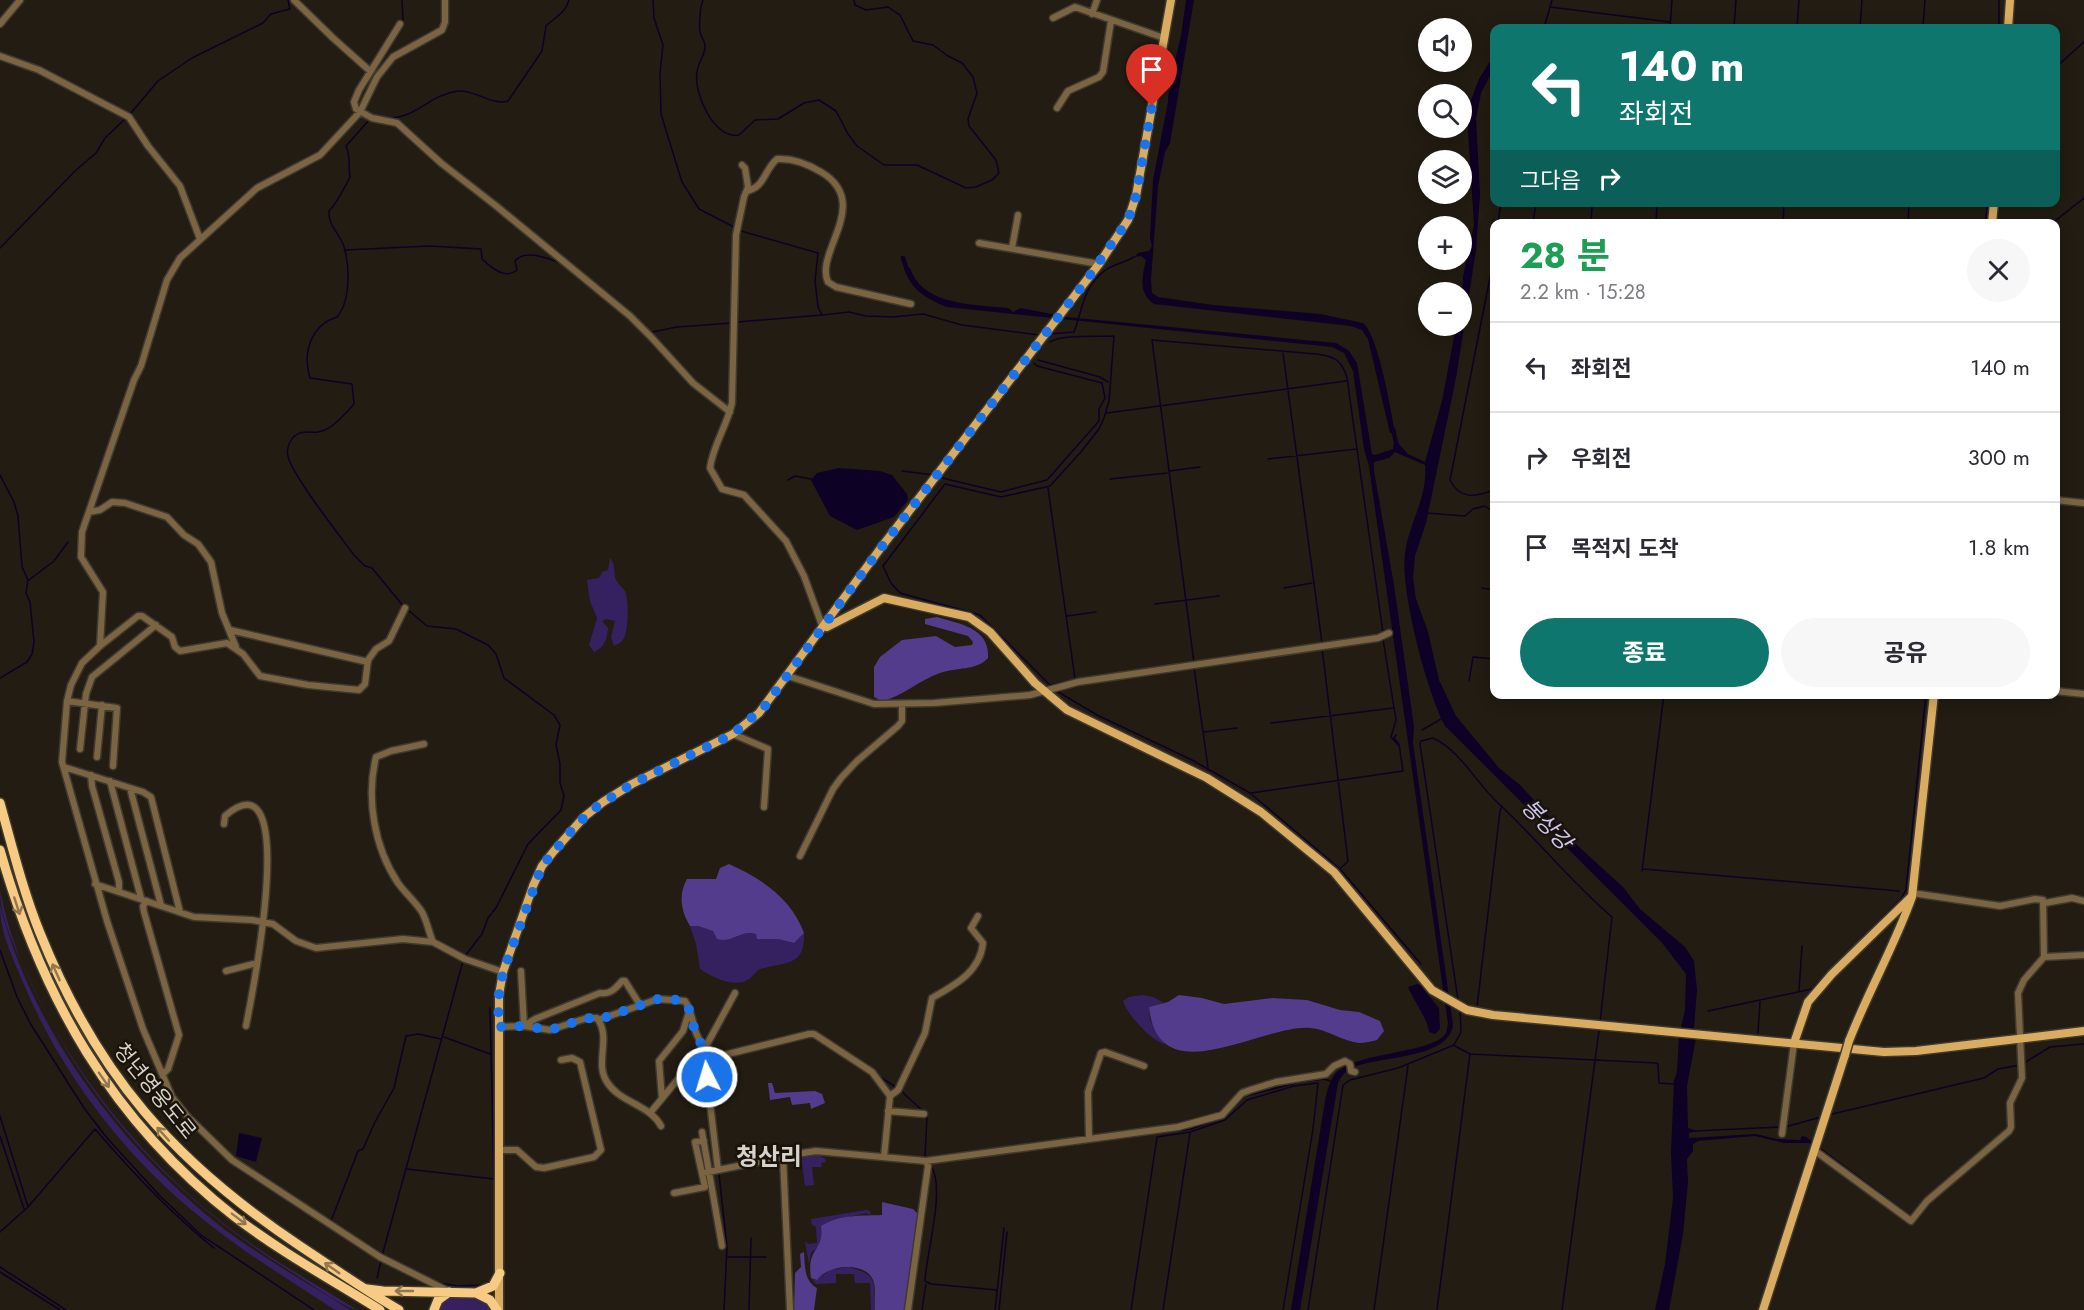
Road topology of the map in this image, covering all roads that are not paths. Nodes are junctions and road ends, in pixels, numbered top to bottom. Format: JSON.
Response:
{"nodes":[{"id":1,"x":20,"y":0,"type":"edge"},
{"id":2,"x":294,"y":0,"type":"edge"},
{"id":3,"x":445,"y":0,"type":"edge"},
{"id":4,"x":1097,"y":0,"type":"edge"},
{"id":5,"x":1171,"y":0,"type":"edge"},
{"id":6,"x":2010,"y":0,"type":"edge"},
{"id":7,"x":1073,"y":4,"type":"edge"},
{"id":8,"x":1092,"y":14,"type":"junction"},
{"id":9,"x":1053,"y":18,"type":"dead end"},
{"id":10,"x":1111,"y":21,"type":"junction"},
{"id":11,"x":0,"y":24,"type":"edge"},
{"id":12,"x":400,"y":24,"type":"dead end"},
{"id":13,"x":2008,"y":24,"type":"edge"},
{"id":14,"x":1164,"y":38,"type":"junction"},
{"id":15,"x":0,"y":56,"type":"edge"},
{"id":16,"x":370,"y":71,"type":"junction"},
{"id":17,"x":1057,"y":108,"type":"dead end"},
{"id":18,"x":360,"y":112,"type":"junction"},
{"id":19,"x":741,"y":165,"type":"dead end"},
{"id":20,"x":747,"y":191,"type":"junction"},
{"id":21,"x":1018,"y":215,"type":"dead end"},
{"id":22,"x":200,"y":239,"type":"junction"},
{"id":23,"x":979,"y":243,"type":"dead end"},
{"id":24,"x":1012,"y":248,"type":"junction"},
{"id":25,"x":1099,"y":264,"type":"junction"},
{"id":26,"x":911,"y":304,"type":"dead end"},
{"id":27,"x":730,"y":412,"type":"junction"},
{"id":28,"x":2060,"y":501,"type":"edge"},
{"id":29,"x":2084,"y":503,"type":"edge"},
{"id":30,"x":89,"y":512,"type":"junction"},
{"id":31,"x":405,"y":608,"type":"dead end"},
{"id":32,"x":156,"y":625,"type":"junction"},
{"id":33,"x":824,"y":628,"type":"junction"},
{"id":34,"x":230,"y":630,"type":"junction"},
{"id":35,"x":1389,"y":633,"type":"dead end"},
{"id":36,"x":100,"y":646,"type":"junction"},
{"id":37,"x":236,"y":648,"type":"junction"},
{"id":38,"x":368,"y":662,"type":"junction"},
{"id":39,"x":788,"y":676,"type":"junction"},
{"id":40,"x":1049,"y":689,"type":"junction"},
{"id":41,"x":2060,"y":692,"type":"edge"},
{"id":42,"x":2084,"y":694,"type":"edge"},
{"id":43,"x":1933,"y":699,"type":"edge"},
{"id":44,"x":67,"y":701,"type":"junction"},
{"id":45,"x":85,"y":703,"type":"junction"},
{"id":46,"x":902,"y":704,"type":"junction"},
{"id":47,"x":102,"y":705,"type":"junction"},
{"id":48,"x":733,"y":734,"type":"junction"},
{"id":49,"x":424,"y":744,"type":"dead end"},
{"id":50,"x":80,"y":749,"type":"dead end"},
{"id":51,"x":97,"y":757,"type":"dead end"},
{"id":52,"x":113,"y":766,"type":"dead end"},
{"id":53,"x":63,"y":767,"type":"junction"},
{"id":54,"x":91,"y":775,"type":"junction"},
{"id":55,"x":110,"y":781,"type":"junction"},
{"id":56,"x":130,"y":788,"type":"junction"},
{"id":57,"x":0,"y":803,"type":"edge"},
{"id":58,"x":764,"y":807,"type":"dead end"},
{"id":59,"x":224,"y":824,"type":"dead end"},
{"id":60,"x":0,"y":850,"type":"edge"},
{"id":61,"x":800,"y":856,"type":"dead end"},
{"id":62,"x":95,"y":884,"type":"junction"},
{"id":63,"x":119,"y":891,"type":"junction"},
{"id":64,"x":1912,"y":895,"type":"junction"},
{"id":65,"x":144,"y":899,"type":"junction"},
{"id":66,"x":2084,"y":901,"type":"edge"},
{"id":67,"x":2045,"y":903,"type":"junction"},
{"id":68,"x":161,"y":905,"type":"junction"},
{"id":69,"x":180,"y":912,"type":"junction"},
{"id":70,"x":978,"y":916,"type":"dead end"},
{"id":71,"x":263,"y":922,"type":"junction"},
{"id":72,"x":433,"y":942,"type":"junction"},
{"id":73,"x":2084,"y":955,"type":"edge"},
{"id":74,"x":2044,"y":957,"type":"junction"},
{"id":75,"x":257,"y":963,"type":"junction"},
{"id":76,"x":226,"y":971,"type":"dead end"},
{"id":77,"x":521,"y":971,"type":"dead end"},
{"id":78,"x":503,"y":972,"type":"junction"},
{"id":79,"x":735,"y":993,"type":"dead end"},
{"id":80,"x":640,"y":1005,"type":"junction"},
{"id":81,"x":690,"y":1012,"type":"junction"},
{"id":82,"x":598,"y":1020,"type":"junction"},
{"id":83,"x":246,"y":1026,"type":"dead end"},
{"id":84,"x":524,"y":1026,"type":"junction"},
{"id":85,"x":498,"y":1027,"type":"junction"},
{"id":86,"x":2084,"y":1031,"type":"edge"},
{"id":87,"x":2020,"y":1038,"type":"junction"},
{"id":88,"x":1799,"y":1044,"type":"junction"},
{"id":89,"x":705,"y":1048,"type":"junction"},
{"id":90,"x":561,"y":1060,"type":"dead end"},
{"id":91,"x":704,"y":1060,"type":"junction"},
{"id":92,"x":1144,"y":1066,"type":"dead end"},
{"id":93,"x":1352,"y":1069,"type":"dead end"},
{"id":94,"x":164,"y":1074,"type":"junction"},
{"id":95,"x":890,"y":1096,"type":"junction"},
{"id":96,"x":662,"y":1098,"type":"junction"},
{"id":97,"x":888,"y":1111,"type":"junction"},
{"id":98,"x":650,"y":1113,"type":"junction"},
{"id":99,"x":924,"y":1114,"type":"dead end"},
{"id":100,"x":661,"y":1126,"type":"dead end"},
{"id":101,"x":702,"y":1132,"type":"dead end"},
{"id":102,"x":1782,"y":1134,"type":"dead end"},
{"id":103,"x":1089,"y":1139,"type":"junction"},
{"id":104,"x":1816,"y":1146,"type":"junction"},
{"id":105,"x":500,"y":1150,"type":"junction"},
{"id":106,"x":783,"y":1157,"type":"junction"},
{"id":107,"x":884,"y":1157,"type":"junction"},
{"id":108,"x":926,"y":1161,"type":"junction"},
{"id":109,"x":718,"y":1170,"type":"junction"},
{"id":110,"x":706,"y":1173,"type":"junction"},
{"id":111,"x":674,"y":1193,"type":"dead end"},
{"id":112,"x":722,"y":1246,"type":"dead end"},
{"id":113,"x":500,"y":1273,"type":"junction"},
{"id":114,"x":359,"y":1287,"type":"junction"},
{"id":115,"x":449,"y":1292,"type":"junction"},
{"id":116,"x":476,"y":1293,"type":"junction"},
{"id":117,"x":380,"y":1310,"type":"edge"},
{"id":118,"x":399,"y":1310,"type":"edge"},
{"id":119,"x":434,"y":1310,"type":"edge"},
{"id":120,"x":498,"y":1310,"type":"edge"},
{"id":121,"x":790,"y":1310,"type":"edge"},
{"id":122,"x":908,"y":1310,"type":"edge"},
{"id":123,"x":1763,"y":1310,"type":"edge"}],
"edges":[{"from":1,"to":11,"type":"street"},
{"from":2,"to":16,"type":"street"},
{"from":3,"to":18,"type":"street"},
{"from":4,"to":8,"type":"street"},
{"from":5,"to":14,"type":"main road"},
{"from":6,"to":13,"type":"main road"},
{"from":7,"to":8,"type":"street"},
{"from":7,"to":9,"type":"street"},
{"from":8,"to":10,"type":"street"},
{"from":10,"to":14,"type":"street"},
{"from":10,"to":17,"type":"street"},
{"from":12,"to":16,"type":"street"},
{"from":14,"to":25,"type":"main road"},
{"from":15,"to":22,"type":"street"},
{"from":16,"to":18,"type":"street"},
{"from":18,"to":22,"type":"street"},
{"from":18,"to":27,"type":"street"},
{"from":19,"to":20,"type":"street"},
{"from":20,"to":26,"type":"street"},
{"from":20,"to":27,"type":"street"},
{"from":21,"to":24,"type":"street"},
{"from":22,"to":30,"type":"street"},
{"from":23,"to":24,"type":"street"},
{"from":24,"to":25,"type":"street"},
{"from":25,"to":33,"type":"main road"},
{"from":27,"to":33,"type":"street"},
{"from":28,"to":29,"type":"street"},
{"from":30,"to":34,"type":"street"},
{"from":30,"to":36,"type":"street"},
{"from":31,"to":38,"type":"street"},
{"from":32,"to":36,"type":"street"},
{"from":32,"to":37,"type":"street"},
{"from":32,"to":45,"type":"street"},
{"from":33,"to":39,"type":"main road"},
{"from":33,"to":40,"type":"main road"},
{"from":34,"to":37,"type":"street"},
{"from":34,"to":38,"type":"street"},
{"from":35,"to":40,"type":"street"},
{"from":36,"to":44,"type":"street"},
{"from":37,"to":38,"type":"street"},
{"from":39,"to":46,"type":"street"},
{"from":39,"to":48,"type":"main road"},
{"from":40,"to":46,"type":"street"},
{"from":40,"to":88,"type":"main road"},
{"from":41,"to":42,"type":"street"},
{"from":43,"to":64,"type":"main road"},
{"from":44,"to":45,"type":"street"},
{"from":44,"to":53,"type":"street"},
{"from":45,"to":47,"type":"street"},
{"from":45,"to":50,"type":"street"},
{"from":46,"to":61,"type":"street"},
{"from":47,"to":51,"type":"street"},
{"from":47,"to":52,"type":"street"},
{"from":48,"to":58,"type":"street"},
{"from":48,"to":78,"type":"main road"},
{"from":49,"to":72,"type":"street"},
{"from":53,"to":54,"type":"street"},
{"from":53,"to":62,"type":"street"},
{"from":54,"to":55,"type":"street"},
{"from":54,"to":63,"type":"street"},
{"from":55,"to":56,"type":"street"},
{"from":55,"to":65,"type":"street"},
{"from":56,"to":68,"type":"street"},
{"from":56,"to":69,"type":"street"},
{"from":114,"to":57,"type":"highway","name":"청년영웅도로","one_way":true},
{"from":59,"to":71,"type":"street"},
{"from":60,"to":117,"type":"highway","name":"청년영웅도로","one_way":true},
{"from":62,"to":63,"type":"street"},
{"from":62,"to":94,"type":"street"},
{"from":63,"to":65,"type":"street"},
{"from":64,"to":67,"type":"street"},
{"from":64,"to":88,"type":"main road"},
{"from":64,"to":104,"type":"main road","bridge":true},
{"from":65,"to":68,"type":"street"},
{"from":65,"to":94,"type":"street"},
{"from":66,"to":67,"type":"street"},
{"from":67,"to":74,"type":"street"},
{"from":68,"to":69,"type":"street"},
{"from":69,"to":71,"type":"street"},
{"from":70,"to":95,"type":"street"},
{"from":71,"to":72,"type":"street"},
{"from":71,"to":75,"type":"street"},
{"from":72,"to":78,"type":"street"},
{"from":73,"to":74,"type":"street"},
{"from":74,"to":87,"type":"street"},
{"from":75,"to":76,"type":"street"},
{"from":75,"to":83,"type":"street"},
{"from":77,"to":84,"type":"street"},
{"from":78,"to":85,"type":"main road"},
{"from":79,"to":89,"type":"street"},
{"from":80,"to":81,"type":"street"},
{"from":80,"to":82,"type":"street"},
{"from":80,"to":84,"type":"street"},
{"from":81,"to":89,"type":"street"},
{"from":81,"to":96,"type":"street"},
{"from":82,"to":84,"type":"street"},
{"from":82,"to":98,"type":"street"},
{"from":84,"to":85,"type":"street"},
{"from":85,"to":105,"type":"main road"},
{"from":86,"to":87,"type":"main road"},
{"from":87,"to":88,"type":"main road"},
{"from":87,"to":104,"type":"street"},
{"from":88,"to":102,"type":"street"},
{"from":89,"to":91,"type":"street"},
{"from":90,"to":105,"type":"street"},
{"from":91,"to":95,"type":"street"},
{"from":91,"to":96,"type":"street"},
{"from":91,"to":109,"type":"street"},
{"from":92,"to":103,"type":"street"},
{"from":93,"to":103,"type":"street"},
{"from":94,"to":115,"type":"street"},
{"from":95,"to":97,"type":"street"},
{"from":96,"to":98,"type":"street"},
{"from":97,"to":99,"type":"street"},
{"from":97,"to":107,"type":"street"},
{"from":98,"to":100,"type":"street"},
{"from":101,"to":110,"type":"street"},
{"from":103,"to":108,"type":"street"},
{"from":104,"to":123,"type":"main road"},
{"from":105,"to":113,"type":"main road"},
{"from":106,"to":107,"type":"street"},
{"from":106,"to":109,"type":"street"},
{"from":106,"to":121,"type":"street"},
{"from":107,"to":108,"type":"street"},
{"from":108,"to":122,"type":"street"},
{"from":109,"to":110,"type":"street"},
{"from":110,"to":111,"type":"street"},
{"from":110,"to":112,"type":"street"},
{"from":113,"to":116,"type":"highway"},
{"from":113,"to":120,"type":"main road"},
{"from":115,"to":114,"type":"highway","one_way":true},
{"from":114,"to":118,"type":"highway","name":"청년영웅도로"},
{"from":115,"to":116,"type":"highway"},
{"from":115,"to":119,"type":"highway"},
{"from":116,"to":120,"type":"highway"}]}
